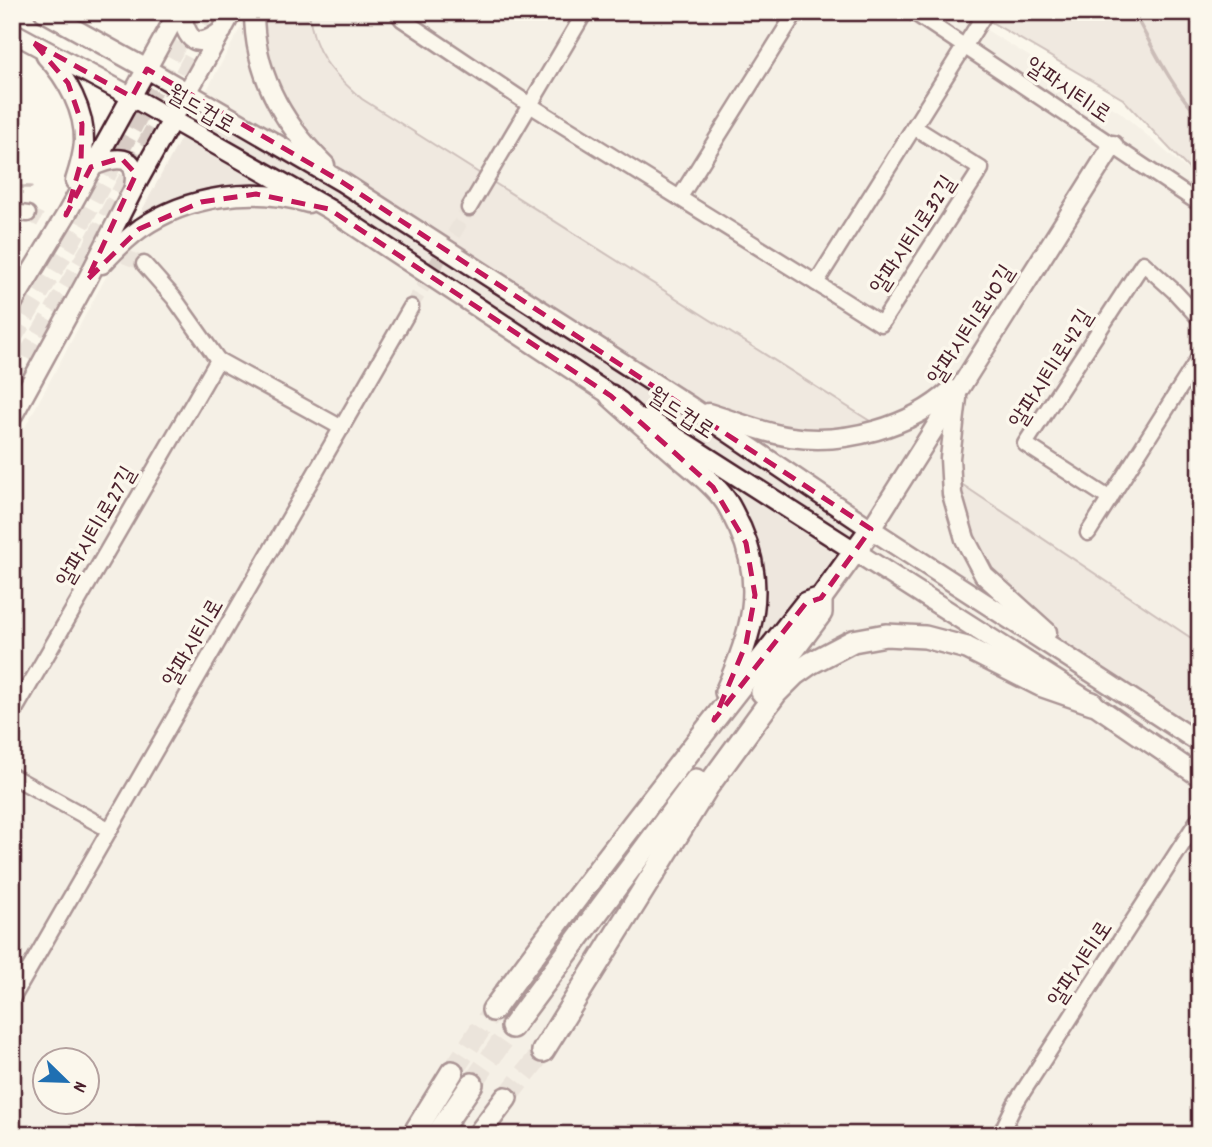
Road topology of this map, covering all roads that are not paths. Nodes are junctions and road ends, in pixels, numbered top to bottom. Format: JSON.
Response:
{"nodes":[{"id":1,"x":44,"y":12,"type":"edge"},
{"id":2,"x":179,"y":12,"type":"edge"},
{"id":3,"x":232,"y":12,"type":"edge"},
{"id":4,"x":254,"y":12,"type":"edge"},
{"id":5,"x":397,"y":12,"type":"edge"},
{"id":6,"x":585,"y":12,"type":"edge"},
{"id":7,"x":796,"y":12,"type":"edge"},
{"id":8,"x":913,"y":12,"type":"edge"},
{"id":9,"x":986,"y":12,"type":"edge"},
{"id":10,"x":222,"y":30,"type":"junction"},
{"id":11,"x":12,"y":32,"type":"edge"},
{"id":12,"x":34,"y":43,"type":"junction"},
{"id":13,"x":964,"y":46,"type":"junction"},
{"id":14,"x":147,"y":69,"type":"junction"},
{"id":15,"x":188,"y":93,"type":"junction"},
{"id":16,"x":132,"y":97,"type":"junction"},
{"id":17,"x":530,"y":105,"type":"junction"},
{"id":18,"x":172,"y":119,"type":"junction"},
{"id":19,"x":914,"y":127,"type":"junction"},
{"id":20,"x":1113,"y":145,"type":"junction"},
{"id":21,"x":91,"y":167,"type":"junction"},
{"id":22,"x":342,"y":182,"type":"junction"},
{"id":23,"x":133,"y":190,"type":"junction"},
{"id":24,"x":680,"y":197,"type":"junction"},
{"id":25,"x":1200,"y":204,"type":"edge"},
{"id":26,"x":469,"y":208,"type":"tunnel mouth"},
{"id":27,"x":329,"y":209,"type":"junction"},
{"id":28,"x":12,"y":212,"type":"edge"},
{"id":29,"x":28,"y":214,"type":"tunnel mouth"},
{"id":30,"x":66,"y":215,"type":"junction"},
{"id":31,"x":144,"y":264,"type":"tunnel mouth"},
{"id":32,"x":88,"y":280,"type":"junction"},
{"id":33,"x":816,"y":283,"type":"junction"},
{"id":34,"x":12,"y":304,"type":"edge"},
{"id":35,"x":411,"y":307,"type":"tunnel mouth"},
{"id":36,"x":1200,"y":319,"type":"edge"},
{"id":37,"x":1200,"y":356,"type":"edge"},
{"id":38,"x":218,"y":360,"type":"junction"},
{"id":39,"x":964,"y":378,"type":"junction"},
{"id":40,"x":611,"y":396,"type":"junction"},
{"id":41,"x":691,"y":407,"type":"junction"},
{"id":42,"x":15,"y":410,"type":"edge"},
{"id":43,"x":342,"y":428,"type":"junction"},
{"id":44,"x":1110,"y":499,"type":"junction"},
{"id":45,"x":871,"y":529,"type":"junction"},
{"id":46,"x":1088,"y":533,"type":"dead end"},
{"id":47,"x":855,"y":551,"type":"junction"},
{"id":48,"x":821,"y":598,"type":"junction"},
{"id":49,"x":1086,"y":667,"type":"junction"},
{"id":50,"x":1092,"y":703,"type":"junction"},
{"id":51,"x":12,"y":715,"type":"edge"},
{"id":52,"x":713,"y":720,"type":"junction"},
{"id":53,"x":1200,"y":743,"type":"edge"},
{"id":54,"x":12,"y":776,"type":"edge"},
{"id":55,"x":1200,"y":777,"type":"edge"},
{"id":56,"x":1200,"y":817,"type":"edge"},
{"id":57,"x":110,"y":830,"type":"junction"},
{"id":58,"x":12,"y":999,"type":"edge"},
{"id":59,"x":493,"y":1010,"type":"tunnel mouth"},
{"id":60,"x":512,"y":1027,"type":"tunnel mouth"},
{"id":61,"x":542,"y":1051,"type":"tunnel mouth"},
{"id":62,"x":452,"y":1072,"type":"tunnel mouth"},
{"id":63,"x":472,"y":1084,"type":"tunnel mouth"},
{"id":64,"x":506,"y":1098,"type":"tunnel mouth"},
{"id":65,"x":413,"y":1135,"type":"edge"},
{"id":66,"x":437,"y":1135,"type":"edge"},
{"id":67,"x":478,"y":1135,"type":"edge"},
{"id":68,"x":1000,"y":1135,"type":"edge"}],
"edges":[{"from":1,"to":14,"type":"main road","name":"월드컵로"},
{"from":2,"to":10,"type":"main road"},
{"from":2,"to":14,"type":"main road"},
{"from":3,"to":10,"type":"main road"},
{"from":4,"to":22,"type":"main road"},
{"from":5,"to":17,"type":"street","name":"알파시티1로32길"},
{"from":6,"to":17,"type":"street"},
{"from":7,"to":24,"type":"street"},
{"from":8,"to":13,"type":"street","name":"알파시티1로"},
{"from":9,"to":13,"type":"street"},
{"from":10,"to":15,"type":"main road"},
{"from":11,"to":12,"type":"main road","name":"월드컵로"},
{"from":12,"to":16,"type":"main road","name":"월드컵로"},
{"from":12,"to":30,"type":"main road"},
{"from":13,"to":19,"type":"street"},
{"from":13,"to":20,"type":"street","name":"알파시티1로"},
{"from":14,"to":15,"type":"main road","name":"월드컵로"},
{"from":14,"to":16,"type":"main road"},
{"from":15,"to":18,"type":"main road"},
{"from":15,"to":22,"type":"main road","name":"월드컵로"},
{"from":16,"to":18,"type":"main road","name":"월드컵로"},
{"from":16,"to":21,"type":"main road"},
{"from":17,"to":24,"type":"street","name":"알파시티1로32길"},
{"from":17,"to":26,"type":"street"},
{"from":18,"to":23,"type":"main road"},
{"from":18,"to":27,"type":"main road","name":"월드컵로"},
{"from":19,"to":33,"type":"street"},
{"from":19,"to":33,"type":"street","name":"알파시티1로32길"},
{"from":20,"to":25,"type":"street","name":"알파시티1로"},
{"from":20,"to":39,"type":"main road","name":"알파시티1로40길"},
{"from":21,"to":23,"type":"main road"},
{"from":21,"to":30,"type":"main road"},
{"from":22,"to":41,"type":"main road","name":"월드컵로"},
{"from":23,"to":32,"type":"main road"},
{"from":24,"to":33,"type":"street","name":"알파시티1로32길"},
{"from":27,"to":32,"type":"main road"},
{"from":27,"to":40,"type":"main road","name":"월드컵로"},
{"from":28,"to":29,"type":"street"},
{"from":30,"to":34,"type":"main road"},
{"from":31,"to":38,"type":"street"},
{"from":32,"to":42,"type":"main road"},
{"from":35,"to":43,"type":"street","name":"알파시티1로"},
{"from":36,"to":44,"type":"street","name":"알파시티1로42길"},
{"from":37,"to":44,"type":"street"},
{"from":38,"to":43,"type":"street"},
{"from":38,"to":51,"type":"street","name":"알파시티1로27길"},
{"from":39,"to":41,"type":"main road"},
{"from":39,"to":45,"type":"main road","name":"알파시티1로40길"},
{"from":39,"to":49,"type":"main road"},
{"from":40,"to":47,"type":"main road","name":"월드컵로"},
{"from":40,"to":52,"type":"highway"},
{"from":41,"to":45,"type":"main road","name":"월드컵로"},
{"from":43,"to":57,"type":"street","name":"알파시티1로"},
{"from":44,"to":46,"type":"street"},
{"from":45,"to":47,"type":"highway"},
{"from":45,"to":49,"type":"main road","name":"월드컵로"},
{"from":47,"to":48,"type":"highway"},
{"from":47,"to":50,"type":"main road","name":"월드컵로"},
{"from":48,"to":52,"type":"highway"},
{"from":48,"to":60,"type":"highway"},
{"from":49,"to":53,"type":"main road","name":"월드컵로"},
{"from":50,"to":55,"type":"main road","name":"월드컵로"},
{"from":50,"to":61,"type":"highway"},
{"from":52,"to":59,"type":"highway"},
{"from":54,"to":57,"type":"street"},
{"from":56,"to":68,"type":"street","name":"알파시티1로"},
{"from":57,"to":58,"type":"street","name":"알파시티1로"},
{"from":62,"to":65,"type":"highway"},
{"from":63,"to":66,"type":"highway"},
{"from":64,"to":67,"type":"highway"}]}
